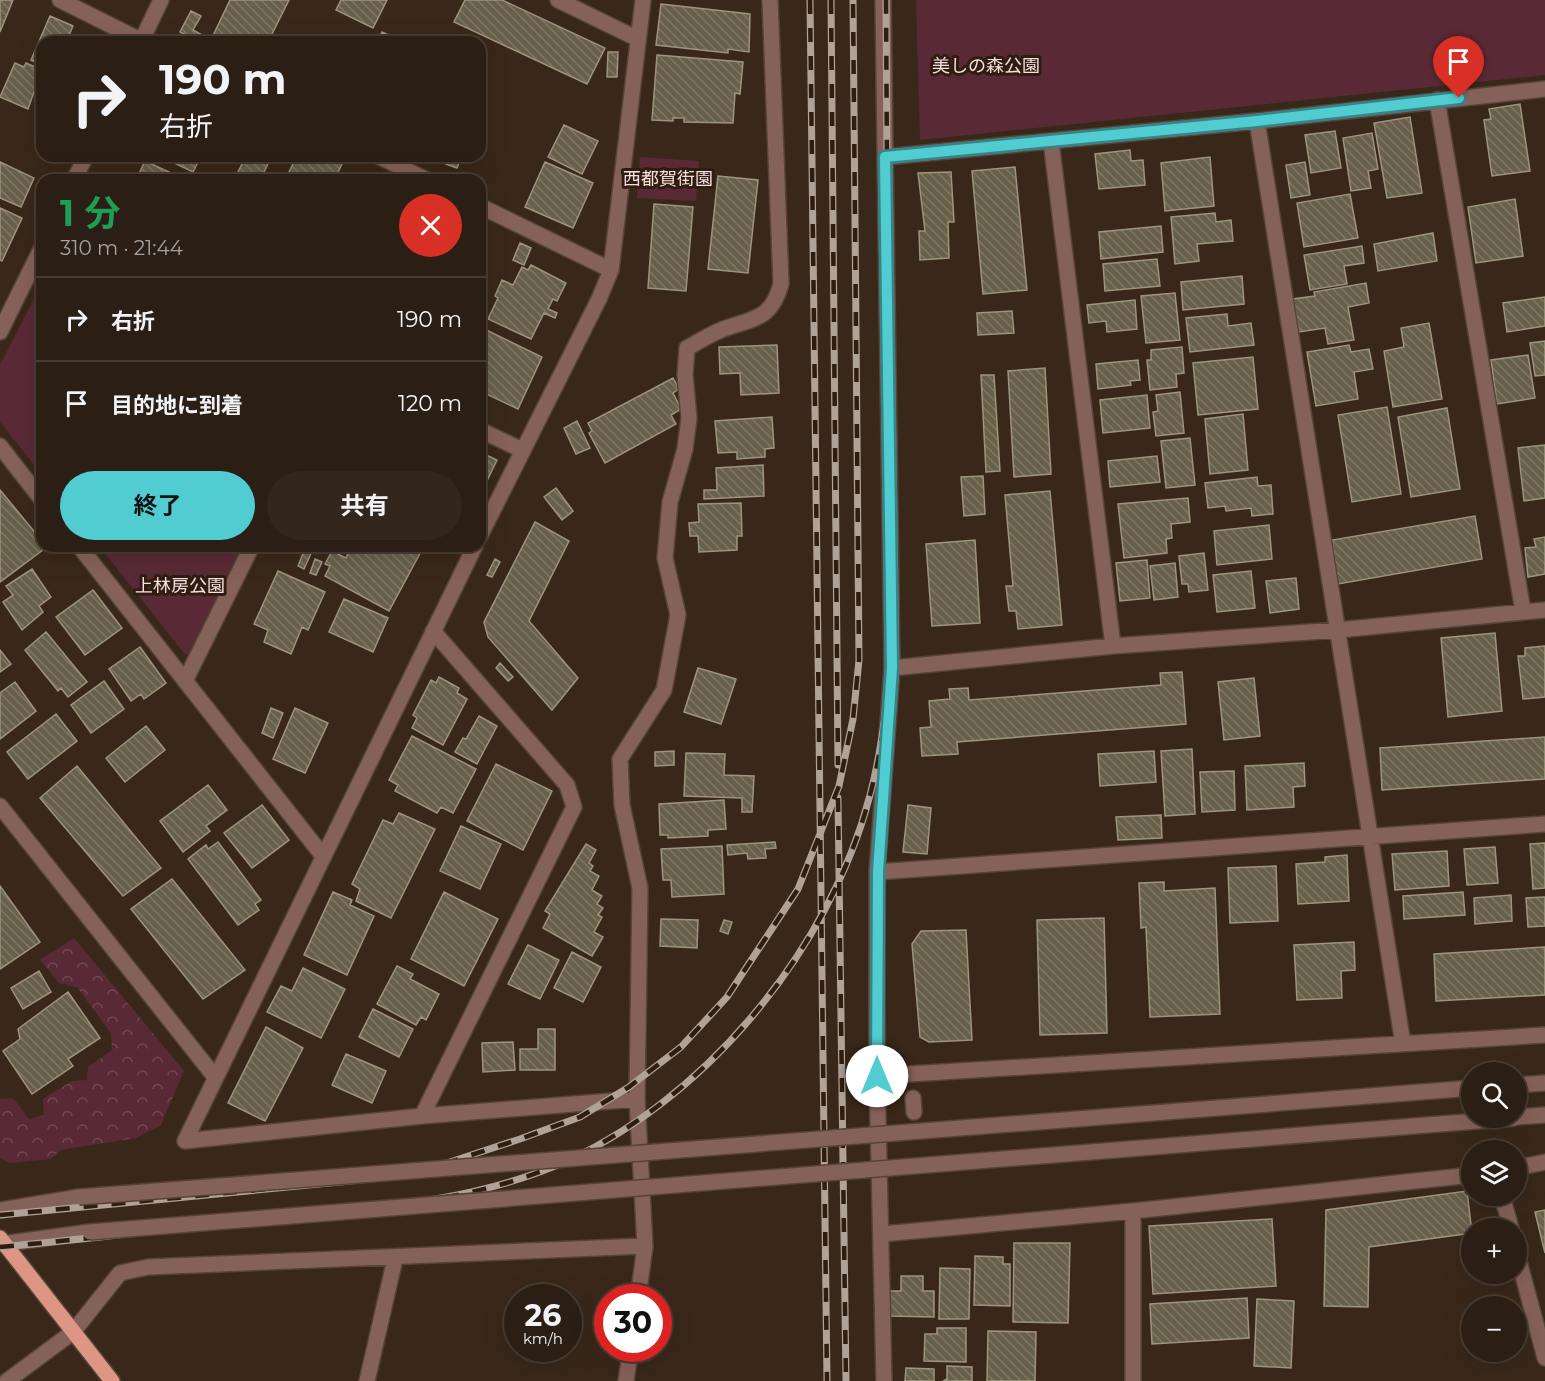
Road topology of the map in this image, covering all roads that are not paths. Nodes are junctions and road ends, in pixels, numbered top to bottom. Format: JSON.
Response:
{"nodes":[{"id":1,"x":60,"y":0,"type":"edge"},
{"id":2,"x":161,"y":0,"type":"edge"},
{"id":3,"x":558,"y":0,"type":"edge"},
{"id":4,"x":643,"y":0,"type":"edge"},
{"id":5,"x":770,"y":0,"type":"edge"},
{"id":6,"x":883,"y":0,"type":"edge"},
{"id":7,"x":130,"y":36,"type":"edge"},
{"id":8,"x":145,"y":36,"type":"edge"},
{"id":9,"x":638,"y":39,"type":"junction"},
{"id":10,"x":1545,"y":89,"type":"edge"},
{"id":11,"x":1437,"y":100,"type":"junction"},
{"id":12,"x":1257,"y":121,"type":"junction"},
{"id":13,"x":1051,"y":141,"type":"junction"},
{"id":14,"x":885,"y":157,"type":"junction"},
{"id":15,"x":390,"y":162,"type":"edge"},
{"id":16,"x":415,"y":174,"type":"edge"},
{"id":17,"x":486,"y":209,"type":"edge"},
{"id":18,"x":36,"y":259,"type":"edge"},
{"id":19,"x":611,"y":270,"type":"junction"},
{"id":20,"x":0,"y":332,"type":"edge"},
{"id":21,"x":486,"y":433,"type":"edge"},
{"id":22,"x":0,"y":446,"type":"edge"},
{"id":23,"x":522,"y":450,"type":"junction"},
{"id":24,"x":36,"y":492,"type":"edge"},
{"id":25,"x":486,"y":524,"type":"edge"},
{"id":26,"x":83,"y":552,"type":"edge"},
{"id":27,"x":249,"y":552,"type":"edge"},
{"id":28,"x":472,"y":552,"type":"edge"},
{"id":29,"x":1545,"y":610,"type":"edge"},
{"id":30,"x":1523,"y":611,"type":"junction"},
{"id":31,"x":1338,"y":630,"type":"junction"},
{"id":32,"x":433,"y":631,"type":"junction"},
{"id":33,"x":1113,"y":646,"type":"junction"},
{"id":34,"x":892,"y":668,"type":"junction"},
{"id":35,"x":185,"y":681,"type":"junction"},
{"id":36,"x":0,"y":806,"type":"edge"},
{"id":37,"x":1545,"y":824,"type":"edge"},
{"id":38,"x":1369,"y":835,"type":"junction"},
{"id":39,"x":323,"y":856,"type":"junction"},
{"id":40,"x":878,"y":872,"type":"junction"},
{"id":41,"x":1545,"y":1035,"type":"edge"},
{"id":42,"x":1403,"y":1044,"type":"junction"},
{"id":43,"x":877,"y":1076,"type":"junction"},
{"id":44,"x":215,"y":1077,"type":"junction"},
{"id":45,"x":1545,"y":1083,"type":"edge"},
{"id":46,"x":1527,"y":1084,"type":"edge"},
{"id":47,"x":1461,"y":1089,"type":"edge"},
{"id":48,"x":637,"y":1099,"type":"junction"},
{"id":49,"x":1545,"y":1115,"type":"edge"},
{"id":50,"x":422,"y":1116,"type":"junction"},
{"id":51,"x":1527,"y":1116,"type":"edge"},
{"id":52,"x":1461,"y":1121,"type":"edge"},
{"id":53,"x":1545,"y":1162,"type":"edge"},
{"id":54,"x":1527,"y":1166,"type":"edge"},
{"id":55,"x":1461,"y":1176,"type":"edge"},
{"id":56,"x":0,"y":1210,"type":"edge"},
{"id":57,"x":1133,"y":1211,"type":"junction"},
{"id":58,"x":882,"y":1234,"type":"junction"},
{"id":59,"x":1,"y":1242,"type":"edge"},
{"id":60,"x":645,"y":1246,"type":"junction"},
{"id":61,"x":395,"y":1259,"type":"junction"},
{"id":62,"x":640,"y":1284,"type":"edge"},
{"id":63,"x":1525,"y":1284,"type":"edge"},
{"id":64,"x":73,"y":1332,"type":"junction"},
{"id":65,"x":1545,"y":1358,"type":"edge"},
{"id":66,"x":629,"y":1362,"type":"edge"},
{"id":67,"x":7,"y":1381,"type":"edge"},
{"id":68,"x":112,"y":1381,"type":"edge"},
{"id":69,"x":367,"y":1381,"type":"edge"},
{"id":70,"x":626,"y":1381,"type":"edge"},
{"id":71,"x":884,"y":1381,"type":"edge"},
{"id":72,"x":1133,"y":1381,"type":"edge"}],
"edges":[{"from":1,"to":7,"type":"street"},
{"from":2,"to":8,"type":"street"},
{"from":3,"to":9,"type":"street"},
{"from":4,"to":9,"type":"street"},
{"from":5,"to":48,"type":"street"},
{"from":6,"to":14,"type":"street"},
{"from":9,"to":19,"type":"street"},
{"from":10,"to":11,"type":"street"},
{"from":11,"to":12,"type":"street"},
{"from":11,"to":30,"type":"street"},
{"from":12,"to":13,"type":"street"},
{"from":12,"to":31,"type":"street"},
{"from":13,"to":14,"type":"street"},
{"from":13,"to":33,"type":"street"},
{"from":14,"to":34,"type":"street"},
{"from":15,"to":16,"type":"street"},
{"from":17,"to":19,"type":"street"},
{"from":18,"to":20,"type":"street"},
{"from":19,"to":23,"type":"street"},
{"from":21,"to":23,"type":"street"},
{"from":22,"to":24,"type":"street"},
{"from":23,"to":25,"type":"street"},
{"from":26,"to":35,"type":"street"},
{"from":27,"to":35,"type":"street"},
{"from":28,"to":32,"type":"street"},
{"from":29,"to":30,"type":"street"},
{"from":30,"to":31,"type":"street"},
{"from":31,"to":33,"type":"street"},
{"from":31,"to":38,"type":"street"},
{"from":32,"to":39,"type":"street"},
{"from":32,"to":50,"type":"street"},
{"from":33,"to":34,"type":"street"},
{"from":34,"to":40,"type":"street"},
{"from":35,"to":39,"type":"street"},
{"from":36,"to":44,"type":"street"},
{"from":37,"to":38,"type":"street"},
{"from":38,"to":40,"type":"street"},
{"from":38,"to":42,"type":"street"},
{"from":39,"to":44,"type":"street"},
{"from":40,"to":43,"type":"street"},
{"from":41,"to":42,"type":"street"},
{"from":42,"to":43,"type":"street"},
{"from":43,"to":58,"type":"street"},
{"from":44,"to":50,"type":"street"},
{"from":45,"to":46,"type":"street"},
{"from":47,"to":56,"type":"street","bridge":true},
{"from":48,"to":50,"type":"street"},
{"from":48,"to":60,"type":"street"},
{"from":49,"to":51,"type":"street"},
{"from":52,"to":59,"type":"street","bridge":true},
{"from":53,"to":54,"type":"street"},
{"from":55,"to":57,"type":"street"},
{"from":57,"to":58,"type":"street"},
{"from":57,"to":72,"type":"street"},
{"from":58,"to":71,"type":"street"},
{"from":59,"to":64,"type":"main road"},
{"from":60,"to":61,"type":"street"},
{"from":60,"to":62,"type":"street"},
{"from":61,"to":64,"type":"street"},
{"from":61,"to":69,"type":"street"},
{"from":63,"to":65,"type":"street"},
{"from":64,"to":67,"type":"street"},
{"from":64,"to":68,"type":"main road"},
{"from":66,"to":70,"type":"street"}]}
